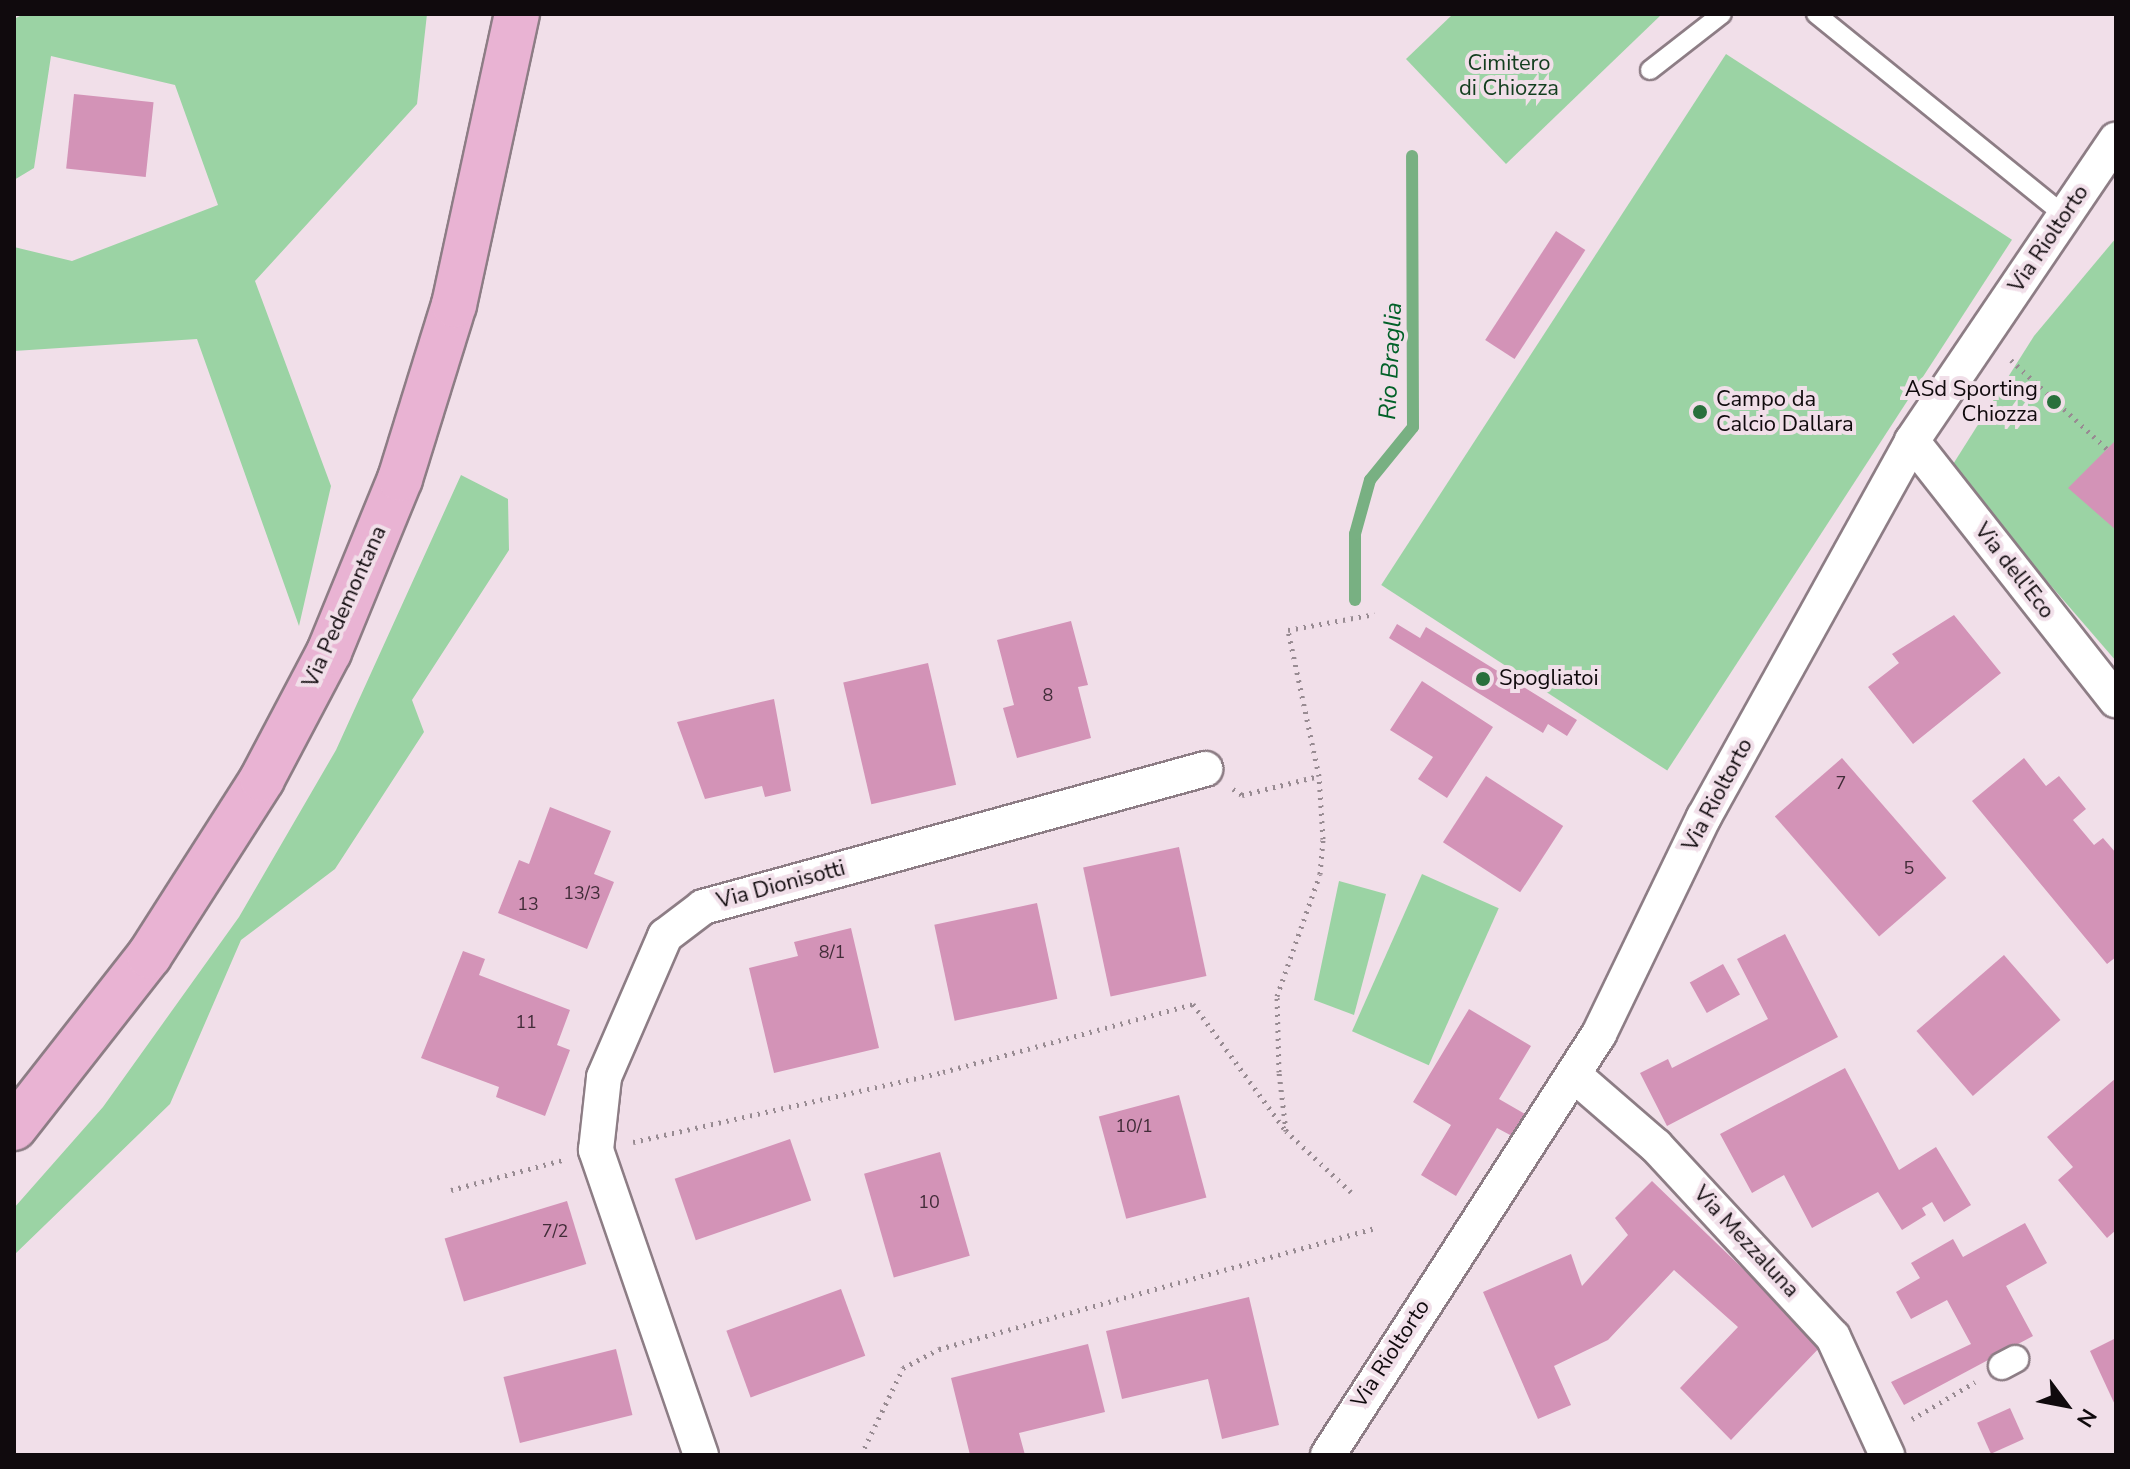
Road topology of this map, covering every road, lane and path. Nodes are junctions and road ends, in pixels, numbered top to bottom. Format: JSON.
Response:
{"nodes":[{"id":1,"x":517,"y":14,"type":"edge"},
{"id":2,"x":1722,"y":14,"type":"edge"},
{"id":3,"x":1816,"y":14,"type":"edge"},
{"id":4,"x":1650,"y":70,"type":"dead end"},
{"id":5,"x":2116,"y":140,"type":"edge"},
{"id":6,"x":2064,"y":215,"type":"junction"},
{"id":7,"x":2004,"y":354,"type":"dead end"},
{"id":8,"x":1912,"y":441,"type":"junction"},
{"id":9,"x":2107,"y":449,"type":"dead end"},
{"id":10,"x":1375,"y":614,"type":"dead end"},
{"id":11,"x":2116,"y":700,"type":"edge"},
{"id":12,"x":1205,"y":769,"type":"joint"},
{"id":13,"x":1319,"y":776,"type":"junction"},
{"id":14,"x":1574,"y":1075,"type":"junction"},
{"id":15,"x":14,"y":1128,"type":"edge"},
{"id":16,"x":1286,"y":1131,"type":"junction"},
{"id":17,"x":596,"y":1150,"type":"junction"},
{"id":18,"x":451,"y":1190,"type":"dead end"},
{"id":19,"x":1351,"y":1192,"type":"dead end"},
{"id":20,"x":1373,"y":1229,"type":"dead end"},
{"id":21,"x":2009,"y":1362,"type":"dead end"},
{"id":22,"x":1884,"y":1447,"type":"edge"},
{"id":23,"x":701,"y":1455,"type":"edge"},
{"id":24,"x":861,"y":1455,"type":"edge"},
{"id":25,"x":1328,"y":1455,"type":"edge"}],
"edges":[{"from":1,"to":15,"type":"main road","name":"Via Pedemontana"},
{"from":2,"to":4,"type":"lane"},
{"from":3,"to":6,"type":"lane"},
{"from":5,"to":6,"type":"street","name":"Via Rioltorto"},
{"from":6,"to":8,"type":"street","name":"Via Rioltorto"},
{"from":7,"to":9,"type":"path"},
{"from":8,"to":11,"type":"street","name":"Via dell'Eco"},
{"from":8,"to":14,"type":"street","name":"Via Rioltorto"},
{"from":10,"to":13,"type":"path"},
{"from":12,"to":13,"type":"path"},
{"from":12,"to":17,"type":"street","name":"Via Dionisotti"},
{"from":13,"to":16,"type":"path"},
{"from":14,"to":22,"type":"street","name":"Via Mezzaluna"},
{"from":14,"to":25,"type":"street","name":"Via Rioltorto"},
{"from":16,"to":17,"type":"path"},
{"from":16,"to":19,"type":"path"},
{"from":17,"to":18,"type":"path"},
{"from":17,"to":23,"type":"street","name":"Via Dionisotti"},
{"from":20,"to":24,"type":"path"},
{"from":21,"to":22,"type":"path"}]}
